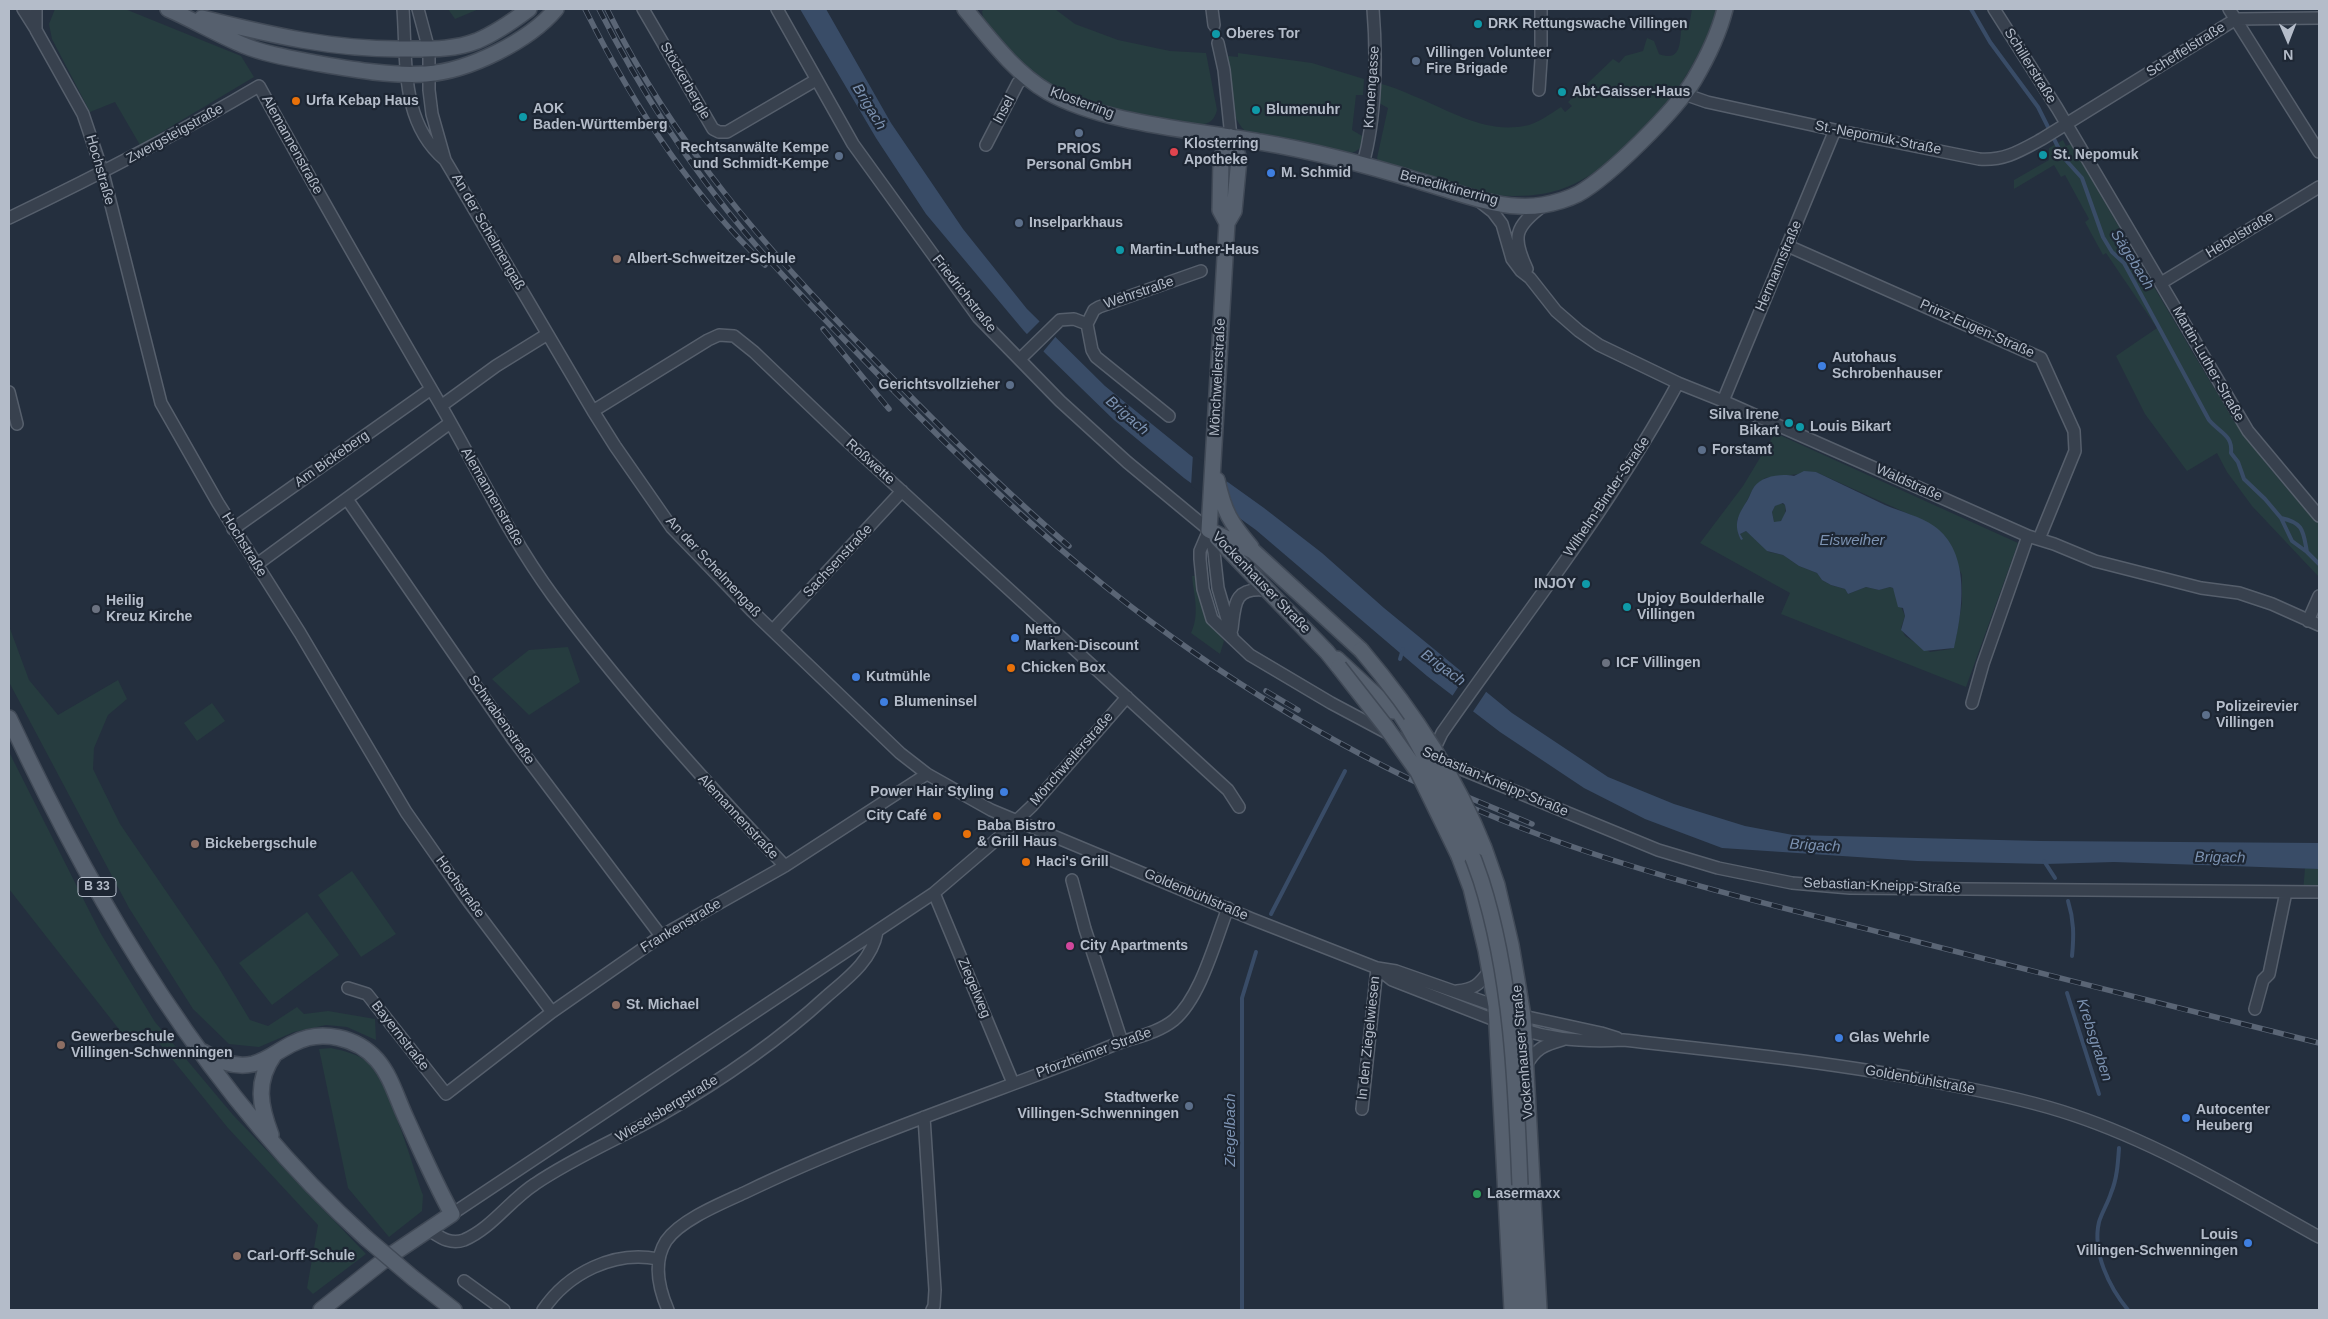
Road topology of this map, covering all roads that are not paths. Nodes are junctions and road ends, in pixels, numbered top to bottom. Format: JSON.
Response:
{"nodes":[{"id":1,"x":23,"y":9,"type":"edge"},
{"id":2,"x":36,"y":9,"type":"edge"},
{"id":3,"x":169,"y":9,"type":"edge"},
{"id":4,"x":403,"y":9,"type":"edge"},
{"id":5,"x":418,"y":9,"type":"edge"},
{"id":6,"x":529,"y":9,"type":"edge"},
{"id":7,"x":556,"y":9,"type":"edge"},
{"id":8,"x":643,"y":9,"type":"edge"},
{"id":9,"x":777,"y":9,"type":"edge"},
{"id":10,"x":1212,"y":9,"type":"edge"},
{"id":11,"x":1373,"y":9,"type":"edge"},
{"id":12,"x":1541,"y":9,"type":"edge"},
{"id":13,"x":1725,"y":9,"type":"edge"},
{"id":14,"x":1994,"y":9,"type":"edge"},
{"id":15,"x":2229,"y":9,"type":"edge"},
{"id":16,"x":969,"y":10,"type":"edge"},
{"id":17,"x":2319,"y":18,"type":"edge"},
{"id":18,"x":2236,"y":19,"type":"junction"},
{"id":19,"x":1214,"y":25,"type":"tunnel mouth"},
{"id":20,"x":36,"y":30,"type":"junction"},
{"id":21,"x":1218,"y":43,"type":"tunnel mouth"},
{"id":22,"x":405,"y":50,"type":"junction"},
{"id":23,"x":429,"y":50,"type":"junction"},
{"id":24,"x":406,"y":74,"type":"junction"},
{"id":25,"x":429,"y":74,"type":"junction"},
{"id":26,"x":1026,"y":77,"type":"junction"},
{"id":27,"x":816,"y":80,"type":"junction"},
{"id":28,"x":259,"y":86,"type":"joint"},
{"id":29,"x":1539,"y":90,"type":"dead end"},
{"id":30,"x":1684,"y":94,"type":"junction"},
{"id":31,"x":2061,"y":127,"type":"junction"},
{"id":32,"x":1835,"y":130,"type":"junction"},
{"id":33,"x":1231,"y":137,"type":"junction"},
{"id":34,"x":986,"y":145,"type":"dead end"},
{"id":35,"x":2319,"y":152,"type":"edge"},
{"id":36,"x":445,"y":160,"type":"junction"},
{"id":37,"x":1363,"y":164,"type":"junction"},
{"id":38,"x":103,"y":173,"type":"junction"},
{"id":39,"x":2319,"y":187,"type":"edge"},
{"id":40,"x":1476,"y":198,"type":"junction"},
{"id":41,"x":1544,"y":205,"type":"junction"},
{"id":42,"x":9,"y":218,"type":"edge"},
{"id":43,"x":1788,"y":246,"type":"junction"},
{"id":44,"x":1201,"y":271,"type":"dead end"},
{"id":45,"x":1530,"y":278,"type":"junction"},
{"id":46,"x":2161,"y":283,"type":"junction"},
{"id":47,"x":1087,"y":324,"type":"junction"},
{"id":48,"x":546,"y":334,"type":"junction"},
{"id":49,"x":1023,"y":356,"type":"junction"},
{"id":50,"x":1678,"y":383,"type":"junction"},
{"id":51,"x":431,"y":389,"type":"junction"},
{"id":52,"x":9,"y":392,"type":"edge"},
{"id":53,"x":1723,"y":401,"type":"junction"},
{"id":54,"x":441,"y":406,"type":"junction"},
{"id":55,"x":593,"y":411,"type":"junction"},
{"id":56,"x":1170,"y":416,"type":"dead end"},
{"id":57,"x":450,"y":423,"type":"junction"},
{"id":58,"x":17,"y":424,"type":"dead end"},
{"id":59,"x":1214,"y":458,"type":"junction"},
{"id":60,"x":902,"y":491,"type":"junction"},
{"id":61,"x":347,"y":499,"type":"junction"},
{"id":62,"x":2319,"y":516,"type":"edge"},
{"id":63,"x":233,"y":529,"type":"junction"},
{"id":64,"x":1209,"y":530,"type":"junction"},
{"id":65,"x":2034,"y":538,"type":"junction"},
{"id":66,"x":1253,"y":551,"type":"junction"},
{"id":67,"x":256,"y":565,"type":"junction"},
{"id":68,"x":1265,"y":590,"type":"junction"},
{"id":69,"x":2319,"y":596,"type":"edge"},
{"id":70,"x":2314,"y":623,"type":"edge"},
{"id":71,"x":773,"y":630,"type":"junction"},
{"id":72,"x":1232,"y":636,"type":"junction"},
{"id":73,"x":1350,"y":659,"type":"junction"},
{"id":74,"x":1127,"y":697,"type":"junction"},
{"id":75,"x":1972,"y":702,"type":"dead end"},
{"id":76,"x":9,"y":718,"type":"edge"},
{"id":77,"x":1430,"y":756,"type":"junction"},
{"id":78,"x":927,"y":774,"type":"junction"},
{"id":79,"x":1239,"y":807,"type":"dead end"},
{"id":80,"x":1017,"y":821,"type":"junction"},
{"id":81,"x":785,"y":866,"type":"junction"},
{"id":82,"x":1072,"y":880,"type":"dead end"},
{"id":83,"x":2286,"y":892,"type":"junction"},
{"id":84,"x":2319,"y":892,"type":"edge"},
{"id":85,"x":934,"y":894,"type":"junction"},
{"id":86,"x":1228,"y":908,"type":"junction"},
{"id":87,"x":877,"y":932,"type":"junction"},
{"id":88,"x":661,"y":936,"type":"junction"},
{"id":89,"x":1376,"y":968,"type":"junction"},
{"id":90,"x":1489,"y":971,"type":"junction"},
{"id":91,"x":348,"y":988,"type":"dead end"},
{"id":92,"x":1454,"y":991,"type":"junction"},
{"id":93,"x":2254,"y":1009,"type":"dead end"},
{"id":94,"x":552,"y":1012,"type":"junction"},
{"id":95,"x":1497,"y":1014,"type":"junction"},
{"id":96,"x":1523,"y":1023,"type":"junction"},
{"id":97,"x":1566,"y":1038,"type":"junction"},
{"id":98,"x":1624,"y":1040,"type":"junction"},
{"id":99,"x":1122,"y":1042,"type":"junction"},
{"id":100,"x":197,"y":1049,"type":"junction"},
{"id":101,"x":275,"y":1054,"type":"junction"},
{"id":102,"x":1526,"y":1067,"type":"junction"},
{"id":103,"x":1013,"y":1083,"type":"junction"},
{"id":104,"x":446,"y":1094,"type":"joint"},
{"id":105,"x":1362,"y":1109,"type":"dead end"},
{"id":106,"x":924,"y":1116,"type":"junction"},
{"id":107,"x":276,"y":1148,"type":"junction"},
{"id":108,"x":452,"y":1214,"type":"junction"},
{"id":109,"x":429,"y":1230,"type":"junction"},
{"id":110,"x":2319,"y":1237,"type":"edge"},
{"id":111,"x":658,"y":1259,"type":"junction"},
{"id":112,"x":464,"y":1281,"type":"dead end"},
{"id":113,"x":321,"y":1310,"type":"edge"},
{"id":114,"x":454,"y":1310,"type":"edge"},
{"id":115,"x":504,"y":1310,"type":"edge"},
{"id":116,"x":544,"y":1310,"type":"edge"},
{"id":117,"x":668,"y":1310,"type":"edge"},
{"id":118,"x":932,"y":1310,"type":"edge"},
{"id":119,"x":1512,"y":1310,"type":"edge"},
{"id":120,"x":1526,"y":1310,"type":"edge"},
{"id":121,"x":1539,"y":1310,"type":"edge"}],
"edges":[{"from":1,"to":20,"type":"street","name":"Hochstraße"},
{"from":2,"to":20,"type":"street","name":"Hochstraße"},
{"from":3,"to":22,"type":"main road"},
{"from":3,"to":24,"type":"main road"},
{"from":4,"to":22,"type":"street","name":"An der Schelmengaß"},
{"from":5,"to":23,"type":"street","name":"An der Schelmengaß"},
{"from":6,"to":23,"type":"main road"},
{"from":7,"to":25,"type":"main road"},
{"from":8,"to":27,"type":"street","name":"Stöckerbergle"},
{"from":9,"to":27,"type":"street","name":"Friedrichstraße"},
{"from":10,"to":19,"type":"street"},
{"from":11,"to":37,"type":"street","name":"Kronengasse"},
{"from":12,"to":29,"type":"street"},
{"from":13,"to":30,"type":"main road","name":"Benediktinerring"},
{"from":14,"to":31,"type":"street","name":"Schillerstraße"},
{"from":15,"to":18,"type":"street"},
{"from":16,"to":26,"type":"main road","name":"Klosterring"},
{"from":17,"to":18,"type":"street","name":"Scheffelstraße"},
{"from":18,"to":31,"type":"street","name":"Scheffelstraße"},
{"from":18,"to":35,"type":"street"},
{"from":20,"to":38,"type":"street","name":"Hochstraße"},
{"from":21,"to":33,"type":"street"},
{"from":22,"to":23,"type":"main road"},
{"from":22,"to":24,"type":"street","name":"An der Schelmengaß"},
{"from":23,"to":25,"type":"street","name":"An der Schelmengaß"},
{"from":24,"to":25,"type":"main road"},
{"from":24,"to":36,"type":"street","name":"An der Schelmengaß"},
{"from":25,"to":36,"type":"street","name":"An der Schelmengaß"},
{"from":26,"to":33,"type":"main road","name":"Klosterring"},
{"from":26,"to":34,"type":"street","name":"Insel"},
{"from":27,"to":49,"type":"street","name":"Friedrichstraße"},
{"from":28,"to":38,"type":"street","name":"Zwergsteigstraße"},
{"from":28,"to":51,"type":"street","name":"Alemannenstraße"},
{"from":30,"to":32,"type":"street","name":"St.-Nepomuk-Straße"},
{"from":30,"to":41,"type":"main road","name":"Benediktinerring"},
{"from":31,"to":32,"type":"street","name":"St.-Nepomuk-Straße"},
{"from":31,"to":46,"type":"street","name":"Martin-Luther-Straße"},
{"from":32,"to":43,"type":"street","name":"Hermannstraße"},
{"from":33,"to":37,"type":"main road","name":"Benediktinerring"},
{"from":33,"to":59,"type":"main road","name":"Mönchweilerstraße"},
{"from":36,"to":48,"type":"street","name":"An der Schelmengaß"},
{"from":37,"to":40,"type":"main road","name":"Benediktinerring"},
{"from":38,"to":42,"type":"street","name":"Zwergsteigstraße"},
{"from":38,"to":63,"type":"street","name":"Hochstraße"},
{"from":39,"to":46,"type":"street","name":"Hebelstraße"},
{"from":40,"to":41,"type":"main road","name":"Benediktinerring"},
{"from":40,"to":45,"type":"street","name":"Waldstraße"},
{"from":41,"to":45,"type":"street","name":"Waldstraße"},
{"from":43,"to":53,"type":"street","name":"Hermannstraße"},
{"from":43,"to":65,"type":"street","name":"Prinz-Eugen-Straße"},
{"from":44,"to":47,"type":"street","name":"Wehrstraße"},
{"from":45,"to":50,"type":"street","name":"Waldstraße"},
{"from":46,"to":62,"type":"street","name":"Martin-Luther-Straße"},
{"from":47,"to":49,"type":"street"},
{"from":47,"to":56,"type":"street"},
{"from":48,"to":54,"type":"street"},
{"from":48,"to":55,"type":"street","name":"An der Schelmengaß"},
{"from":49,"to":64,"type":"street","name":"Friedrichstraße"},
{"from":50,"to":53,"type":"street","name":"Waldstraße"},
{"from":50,"to":77,"type":"street","name":"Wilhelm-Binder-Straße"},
{"from":51,"to":54,"type":"street","name":"Alemannenstraße"},
{"from":51,"to":63,"type":"street","name":"Am Bickeberg"},
{"from":52,"to":58,"type":"street"},
{"from":53,"to":65,"type":"street","name":"Waldstraße"},
{"from":54,"to":57,"type":"street","name":"Alemannenstraße"},
{"from":55,"to":60,"type":"street","name":"Roßwette"},
{"from":55,"to":71,"type":"street","name":"An der Schelmengaß"},
{"from":57,"to":61,"type":"street"},
{"from":57,"to":81,"type":"street","name":"Alemannenstraße"},
{"from":59,"to":64,"type":"main road","name":"Mönchweilerstraße"},
{"from":59,"to":66,"type":"main road"},
{"from":60,"to":71,"type":"street","name":"Sachsenstraße"},
{"from":60,"to":74,"type":"street","name":"Roßwette"},
{"from":61,"to":67,"type":"street"},
{"from":61,"to":88,"type":"street","name":"Schwabenstraße"},
{"from":63,"to":67,"type":"street","name":"Hochstraße"},
{"from":64,"to":66,"type":"main road","name":"Vockenhauser Straße"},
{"from":64,"to":68,"type":"main road","name":"Vockenhauser Straße"},
{"from":64,"to":72,"type":"street","name":"Sebastian-Kneipp-Straße"},
{"from":65,"to":70,"type":"street","name":"Waldstraße"},
{"from":65,"to":75,"type":"street","name":"Prinz-Eugen-Straße"},
{"from":66,"to":73,"type":"main road","name":"Vockenhauser Straße"},
{"from":67,"to":94,"type":"street","name":"Hochstraße"},
{"from":68,"to":72,"type":"street"},
{"from":68,"to":73,"type":"main road","name":"Vockenhauser Straße"},
{"from":69,"to":70,"type":"street"},
{"from":71,"to":78,"type":"street","name":"An der Schelmengaß"},
{"from":72,"to":77,"type":"street","name":"Sebastian-Kneipp-Straße"},
{"from":73,"to":90,"type":"main road","name":"Vockenhauser Straße","bridge":true},
{"from":73,"to":96,"type":"main road","name":"Vockenhauser Straße","bridge":true},
{"from":73,"to":120,"type":"main road","name":"Vockenhauser Straße","bridge":true},
{"from":74,"to":79,"type":"street","name":"Roßwette"},
{"from":74,"to":80,"type":"street","name":"Mönchweilerstraße"},
{"from":76,"to":100,"type":"main road","number":"B 33"},
{"from":77,"to":83,"type":"street","name":"Sebastian-Kneipp-Straße"},
{"from":78,"to":80,"type":"street","name":"An der Schelmengaß"},
{"from":78,"to":81,"type":"street","name":"Frankenstraße"},
{"from":80,"to":85,"type":"street","name":"Wieselsbergstraße"},
{"from":80,"to":86,"type":"street","name":"Goldenbühlstraße"},
{"from":81,"to":88,"type":"street","name":"Frankenstraße"},
{"from":82,"to":99,"type":"street"},
{"from":83,"to":84,"type":"street","name":"Sebastian-Kneipp-Straße"},
{"from":83,"to":93,"type":"street"},
{"from":85,"to":87,"type":"street","name":"Wieselsbergstraße"},
{"from":85,"to":103,"type":"street","name":"Ziegelweg"},
{"from":86,"to":89,"type":"street","name":"Goldenbühlstraße"},
{"from":86,"to":99,"type":"street","name":"Pforzheimer Straße"},
{"from":87,"to":108,"type":"street","name":"Wieselsbergstraße"},
{"from":87,"to":109,"type":"street","name":"Wieselsbergstraße"},
{"from":88,"to":94,"type":"street","name":"Frankenstraße"},
{"from":89,"to":92,"type":"street","name":"Goldenbühlstraße"},
{"from":89,"to":95,"type":"street","name":"Goldenbühlstraße"},
{"from":89,"to":105,"type":"street","name":"In den Ziegelwiesen"},
{"from":90,"to":92,"type":"street"},
{"from":90,"to":95,"type":"main road","name":"Vockenhauser Straße"},
{"from":91,"to":104,"type":"street","name":"Bayernstraße"},
{"from":92,"to":95,"type":"street","name":"Goldenbühlstraße"},
{"from":94,"to":104,"type":"street","name":"Frankenstraße"},
{"from":95,"to":119,"type":"main road","name":"Vockenhauser Straße"},
{"from":96,"to":97,"type":"street","name":"Goldenbühlstraße"},
{"from":96,"to":98,"type":"street","name":"Goldenbühlstraße"},
{"from":96,"to":102,"type":"main road","name":"Vockenhauser Straße"},
{"from":97,"to":98,"type":"street","name":"Goldenbühlstraße"},
{"from":97,"to":102,"type":"street"},
{"from":98,"to":110,"type":"street","name":"Goldenbühlstraße"},
{"from":99,"to":103,"type":"street","name":"Pforzheimer Straße"},
{"from":100,"to":101,"type":"main road"},
{"from":100,"to":107,"type":"main road","number":"B 33"},
{"from":101,"to":107,"type":"main road"},
{"from":101,"to":108,"type":"main road"},
{"from":102,"to":121,"type":"main road","name":"Vockenhauser Straße"},
{"from":103,"to":106,"type":"street","name":"Pforzheimer Straße"},
{"from":106,"to":111,"type":"street","name":"Pforzheimer Straße"},
{"from":106,"to":118,"type":"street"},
{"from":107,"to":114,"type":"main road","number":"B 33","bridge":true},
{"from":108,"to":109,"type":"main road","name":"Wieselsbergstraße"},
{"from":109,"to":113,"type":"main road","name":"Wieselsbergstraße"},
{"from":111,"to":116,"type":"street"},
{"from":111,"to":117,"type":"street"},
{"from":112,"to":115,"type":"street"}]}
